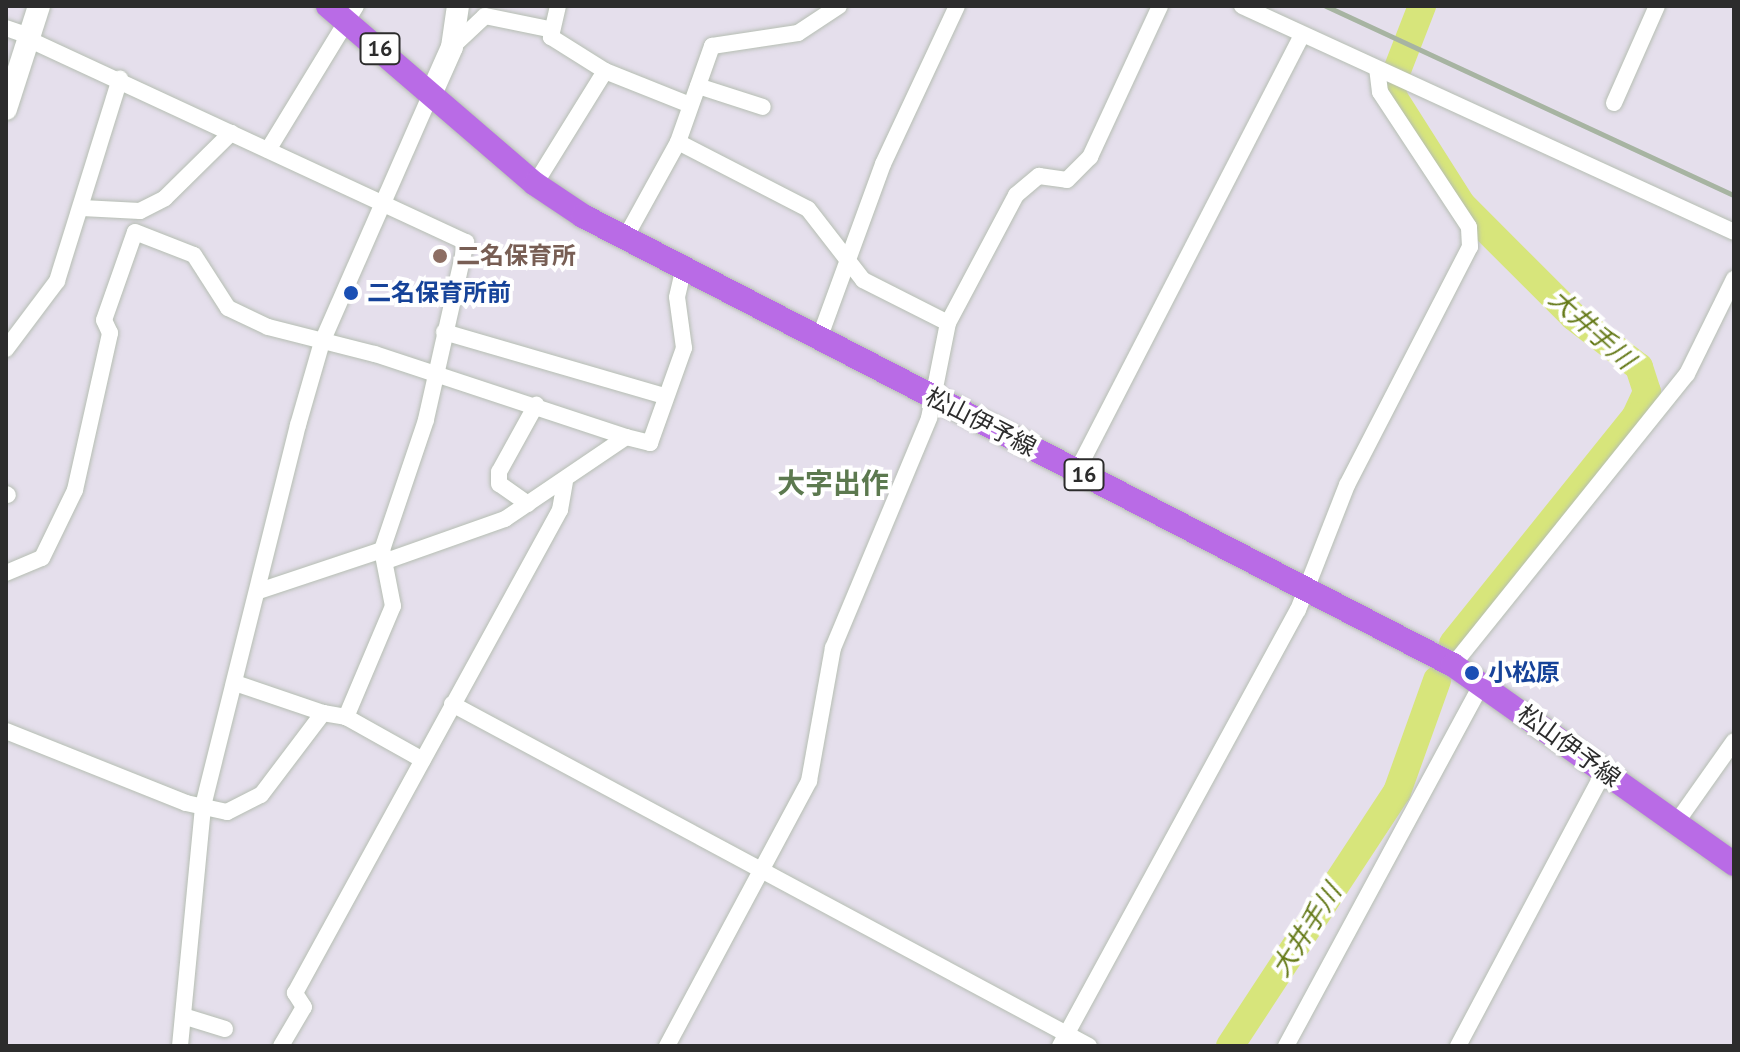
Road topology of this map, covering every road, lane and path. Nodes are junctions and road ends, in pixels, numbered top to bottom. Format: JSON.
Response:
{"nodes":[{"id":1,"x":39,"y":6,"type":"edge"},
{"id":2,"x":458,"y":6,"type":"edge"},
{"id":3,"x":558,"y":6,"type":"edge"},
{"id":4,"x":839,"y":6,"type":"edge"},
{"id":5,"x":957,"y":6,"type":"edge"},
{"id":6,"x":1160,"y":6,"type":"edge"},
{"id":7,"x":1242,"y":6,"type":"edge"},
{"id":8,"x":1657,"y":6,"type":"edge"},
{"id":9,"x":343,"y":11,"type":"edge"},
{"id":10,"x":6,"y":28,"type":"edge"},
{"id":11,"x":549,"y":29,"type":"junction"},
{"id":12,"x":1302,"y":35,"type":"junction"},
{"id":13,"x":29,"y":38,"type":"junction"},
{"id":14,"x":452,"y":47,"type":"junction"},
{"id":15,"x":605,"y":71,"type":"junction"},
{"id":16,"x":1387,"y":74,"type":"junction"},
{"id":17,"x":120,"y":79,"type":"junction"},
{"id":18,"x":698,"y":86,"type":"junction"},
{"id":19,"x":432,"y":92,"type":"junction"},
{"id":20,"x":1614,"y":103,"type":"dead end"},
{"id":21,"x":690,"y":105,"type":"junction"},
{"id":22,"x":763,"y":107,"type":"dead end"},
{"id":23,"x":6,"y":109,"type":"edge"},
{"id":24,"x":231,"y":133,"type":"junction"},
{"id":25,"x":678,"y":142,"type":"junction"},
{"id":26,"x":268,"y":150,"type":"junction"},
{"id":27,"x":535,"y":184,"type":"junction"},
{"id":28,"x":382,"y":203,"type":"junction"},
{"id":29,"x":82,"y":208,"type":"junction"},
{"id":30,"x":122,"y":216,"type":"junction"},
{"id":31,"x":135,"y":232,"type":"junction"},
{"id":32,"x":1734,"y":232,"type":"edge"},
{"id":33,"x":624,"y":240,"type":"junction"},
{"id":34,"x":848,"y":255,"type":"junction"},
{"id":35,"x":683,"y":270,"type":"junction"},
{"id":36,"x":1734,"y":279,"type":"edge"},
{"id":37,"x":948,"y":323,"type":"junction"},
{"id":38,"x":444,"y":332,"type":"junction"},
{"id":39,"x":819,"y":339,"type":"junction"},
{"id":40,"x":322,"y":342,"type":"junction"},
{"id":41,"x":6,"y":349,"type":"edge"},
{"id":42,"x":434,"y":374,"type":"junction"},
{"id":43,"x":664,"y":396,"type":"junction"},
{"id":44,"x":934,"y":397,"type":"junction"},
{"id":45,"x":536,"y":405,"type":"junction"},
{"id":46,"x":626,"y":437,"type":"junction"},
{"id":47,"x":1077,"y":471,"type":"junction"},
{"id":48,"x":565,"y":482,"type":"junction"},
{"id":49,"x":528,"y":504,"type":"junction"},
{"id":50,"x":386,"y":555,"type":"junction"},
{"id":51,"x":6,"y":573,"type":"edge"},
{"id":52,"x":1304,"y":586,"type":"junction"},
{"id":53,"x":259,"y":591,"type":"junction"},
{"id":54,"x":1453,"y":665,"type":"junction"},
{"id":55,"x":235,"y":683,"type":"junction"},
{"id":56,"x":1482,"y":684,"type":"junction"},
{"id":57,"x":452,"y":704,"type":"junction"},
{"id":58,"x":323,"y":713,"type":"junction"},
{"id":59,"x":346,"y":717,"type":"junction"},
{"id":60,"x":6,"y":731,"type":"edge"},
{"id":61,"x":1734,"y":741,"type":"edge"},
{"id":62,"x":423,"y":760,"type":"junction"},
{"id":63,"x":1604,"y":771,"type":"junction"},
{"id":64,"x":203,"y":806,"type":"junction"},
{"id":65,"x":1676,"y":823,"type":"junction"},
{"id":66,"x":1734,"y":864,"type":"edge"},
{"id":67,"x":762,"y":871,"type":"junction"},
{"id":68,"x":183,"y":1016,"type":"junction"},
{"id":69,"x":225,"y":1029,"type":"dead end"},
{"id":70,"x":1063,"y":1040,"type":"edge"},
{"id":71,"x":180,"y":1046,"type":"edge"},
{"id":72,"x":281,"y":1046,"type":"edge"},
{"id":73,"x":667,"y":1046,"type":"edge"},
{"id":74,"x":1089,"y":1046,"type":"edge"},
{"id":75,"x":1286,"y":1046,"type":"edge"},
{"id":76,"x":1458,"y":1046,"type":"edge"}],
"edges":[{"from":1,"to":13,"type":"main road"},
{"from":2,"to":14,"type":"main road"},
{"from":3,"to":11,"type":"street"},
{"from":4,"to":18,"type":"street"},
{"from":5,"to":34,"type":"street"},
{"from":6,"to":37,"type":"street"},
{"from":7,"to":12,"type":"street"},
{"from":8,"to":20,"type":"street"},
{"from":9,"to":19,"type":"main road","name":"松山伊予線","number":"16"},
{"from":9,"to":26,"type":"street"},
{"from":10,"to":13,"type":"street"},
{"from":11,"to":14,"type":"street"},
{"from":11,"to":15,"type":"street"},
{"from":12,"to":16,"type":"street"},
{"from":12,"to":47,"type":"street"},
{"from":13,"to":17,"type":"street"},
{"from":13,"to":23,"type":"main road"},
{"from":14,"to":19,"type":"main road"},
{"from":15,"to":21,"type":"street"},
{"from":15,"to":27,"type":"street"},
{"from":16,"to":32,"type":"street"},
{"from":16,"to":52,"type":"street"},
{"from":17,"to":24,"type":"street"},
{"from":17,"to":29,"type":"street"},
{"from":18,"to":21,"type":"street"},
{"from":18,"to":22,"type":"street"},
{"from":19,"to":27,"type":"main road","name":"松山伊予線","number":"16"},
{"from":19,"to":28,"type":"street"},
{"from":21,"to":25,"type":"street"},
{"from":24,"to":26,"type":"street"},
{"from":24,"to":30,"type":"street"},
{"from":25,"to":33,"type":"street"},
{"from":25,"to":34,"type":"street"},
{"from":26,"to":28,"type":"street"},
{"from":27,"to":33,"type":"main road","name":"松山伊予線","number":"16"},
{"from":28,"to":38,"type":"street"},
{"from":28,"to":40,"type":"street"},
{"from":29,"to":30,"type":"street"},
{"from":29,"to":41,"type":"street"},
{"from":30,"to":31,"type":"street"},
{"from":31,"to":40,"type":"street"},
{"from":31,"to":51,"type":"street"},
{"from":33,"to":35,"type":"main road","name":"松山伊予線","number":"16"},
{"from":34,"to":37,"type":"street"},
{"from":34,"to":39,"type":"street"},
{"from":35,"to":39,"type":"main road","name":"松山伊予線","number":"16"},
{"from":35,"to":43,"type":"street"},
{"from":36,"to":54,"type":"street"},
{"from":37,"to":44,"type":"street"},
{"from":38,"to":42,"type":"street"},
{"from":38,"to":43,"type":"street"},
{"from":39,"to":44,"type":"main road","name":"松山伊予線","number":"16"},
{"from":40,"to":42,"type":"street"},
{"from":40,"to":53,"type":"street"},
{"from":42,"to":45,"type":"street"},
{"from":42,"to":50,"type":"street"},
{"from":43,"to":46,"type":"street"},
{"from":44,"to":47,"type":"main road","name":"松山伊予線","number":"16"},
{"from":44,"to":67,"type":"street"},
{"from":45,"to":46,"type":"street"},
{"from":45,"to":49,"type":"street"},
{"from":46,"to":48,"type":"street"},
{"from":47,"to":52,"type":"main road","name":"松山伊予線","number":"16"},
{"from":48,"to":49,"type":"street"},
{"from":48,"to":57,"type":"street"},
{"from":49,"to":50,"type":"street"},
{"from":50,"to":53,"type":"street"},
{"from":50,"to":59,"type":"street"},
{"from":52,"to":54,"type":"main road","name":"松山伊予線","number":"16"},
{"from":52,"to":70,"type":"street"},
{"from":53,"to":55,"type":"street"},
{"from":54,"to":56,"type":"main road","name":"松山伊予線","number":"16"},
{"from":55,"to":58,"type":"street"},
{"from":55,"to":64,"type":"street"},
{"from":56,"to":63,"type":"main road","name":"松山伊予線","number":"16"},
{"from":56,"to":75,"type":"street"},
{"from":57,"to":62,"type":"street"},
{"from":57,"to":67,"type":"street"},
{"from":58,"to":59,"type":"street"},
{"from":58,"to":64,"type":"street"},
{"from":59,"to":62,"type":"street"},
{"from":60,"to":64,"type":"street"},
{"from":61,"to":65,"type":"street"},
{"from":62,"to":72,"type":"street"},
{"from":63,"to":65,"type":"main road","name":"松山伊予線","number":"16"},
{"from":63,"to":76,"type":"street"},
{"from":64,"to":68,"type":"street"},
{"from":65,"to":66,"type":"main road","name":"松山伊予線","number":"16"},
{"from":67,"to":70,"type":"street"},
{"from":67,"to":73,"type":"street"},
{"from":68,"to":69,"type":"street"},
{"from":68,"to":71,"type":"street"},
{"from":70,"to":74,"type":"street"}]}
